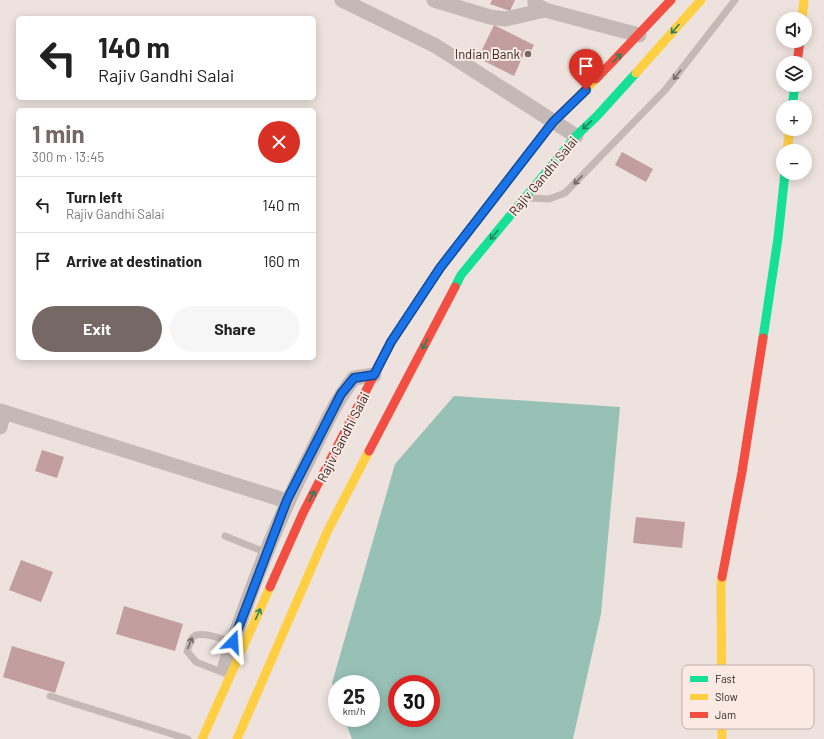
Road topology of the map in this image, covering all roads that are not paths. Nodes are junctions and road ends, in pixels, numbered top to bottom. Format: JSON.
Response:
{"nodes":[{"id":1,"x":342,"y":0,"type":"edge"},
{"id":2,"x":434,"y":0,"type":"edge"},
{"id":3,"x":671,"y":0,"type":"edge"},
{"id":4,"x":701,"y":0,"type":"edge"},
{"id":5,"x":735,"y":0,"type":"edge"},
{"id":6,"x":804,"y":0,"type":"edge"},
{"id":7,"x":540,"y":5,"type":"edge"},
{"id":8,"x":803,"y":12,"type":"edge"},
{"id":9,"x":639,"y":36,"type":"junction"},
{"id":10,"x":553,"y":122,"type":"junction"},
{"id":11,"x":576,"y":136,"type":"junction"},
{"id":12,"x":784,"y":180,"type":"edge"},
{"id":13,"x":525,"y":197,"type":"junction"},
{"id":14,"x":374,"y":375,"type":"junction"},
{"id":15,"x":2,"y":411,"type":"edge"},
{"id":16,"x":0,"y":427,"type":"edge"},
{"id":17,"x":287,"y":500,"type":"junction"},
{"id":18,"x":225,"y":536,"type":"dead end"},
{"id":19,"x":267,"y":553,"type":"junction"},
{"id":20,"x":233,"y":642,"type":"junction"},
{"id":21,"x":722,"y":665,"type":"edge"},
{"id":22,"x":224,"y":673,"type":"junction"},
{"id":23,"x":223,"y":693,"type":"junction"},
{"id":24,"x":50,"y":696,"type":"dead end"},
{"id":25,"x":722,"y":729,"type":"edge"},
{"id":26,"x":188,"y":739,"type":"edge"},
{"id":27,"x":202,"y":739,"type":"edge"},
{"id":28,"x":236,"y":739,"type":"edge"},
{"id":29,"x":722,"y":739,"type":"edge"}],
"edges":[{"from":1,"to":10,"type":"street"},
{"from":2,"to":7,"type":"street"},
{"from":3,"to":9,"type":"main road","name":"Rajiv Gandhi Salai"},
{"from":4,"to":11,"type":"main road","name":"Rajiv Gandhi Salai","one_way":true},
{"from":5,"to":13,"type":"lane","one_way":true},
{"from":6,"to":8,"type":"main road"},
{"from":7,"to":9,"type":"street"},
{"from":10,"to":9,"type":"main road","name":"Rajiv Gandhi Salai","one_way":true},
{"from":10,"to":11,"type":"street"},
{"from":10,"to":14,"type":"main road","name":"Rajiv Gandhi Salai"},
{"from":11,"to":13,"type":"main road","name":"Rajiv Gandhi Salai"},
{"from":12,"to":21,"type":"main road"},
{"from":13,"to":28,"type":"main road","name":"Rajiv Gandhi Salai","one_way":true},
{"from":14,"to":17,"type":"street"},
{"from":23,"to":14,"type":"main road","name":"Rajiv Gandhi Salai","one_way":true},
{"from":15,"to":16,"type":"street"},
{"from":15,"to":17,"type":"street"},
{"from":17,"to":19,"type":"street"},
{"from":18,"to":19,"type":"lane"},
{"from":19,"to":20,"type":"street"},
{"from":20,"to":22,"type":"street"},
{"from":22,"to":20,"type":"lane","one_way":true},
{"from":22,"to":23,"type":"street"},
{"from":23,"to":27,"type":"main road","name":"Rajiv Gandhi Salai"},
{"from":24,"to":26,"type":"lane"},
{"from":25,"to":29,"type":"main road"}]}
